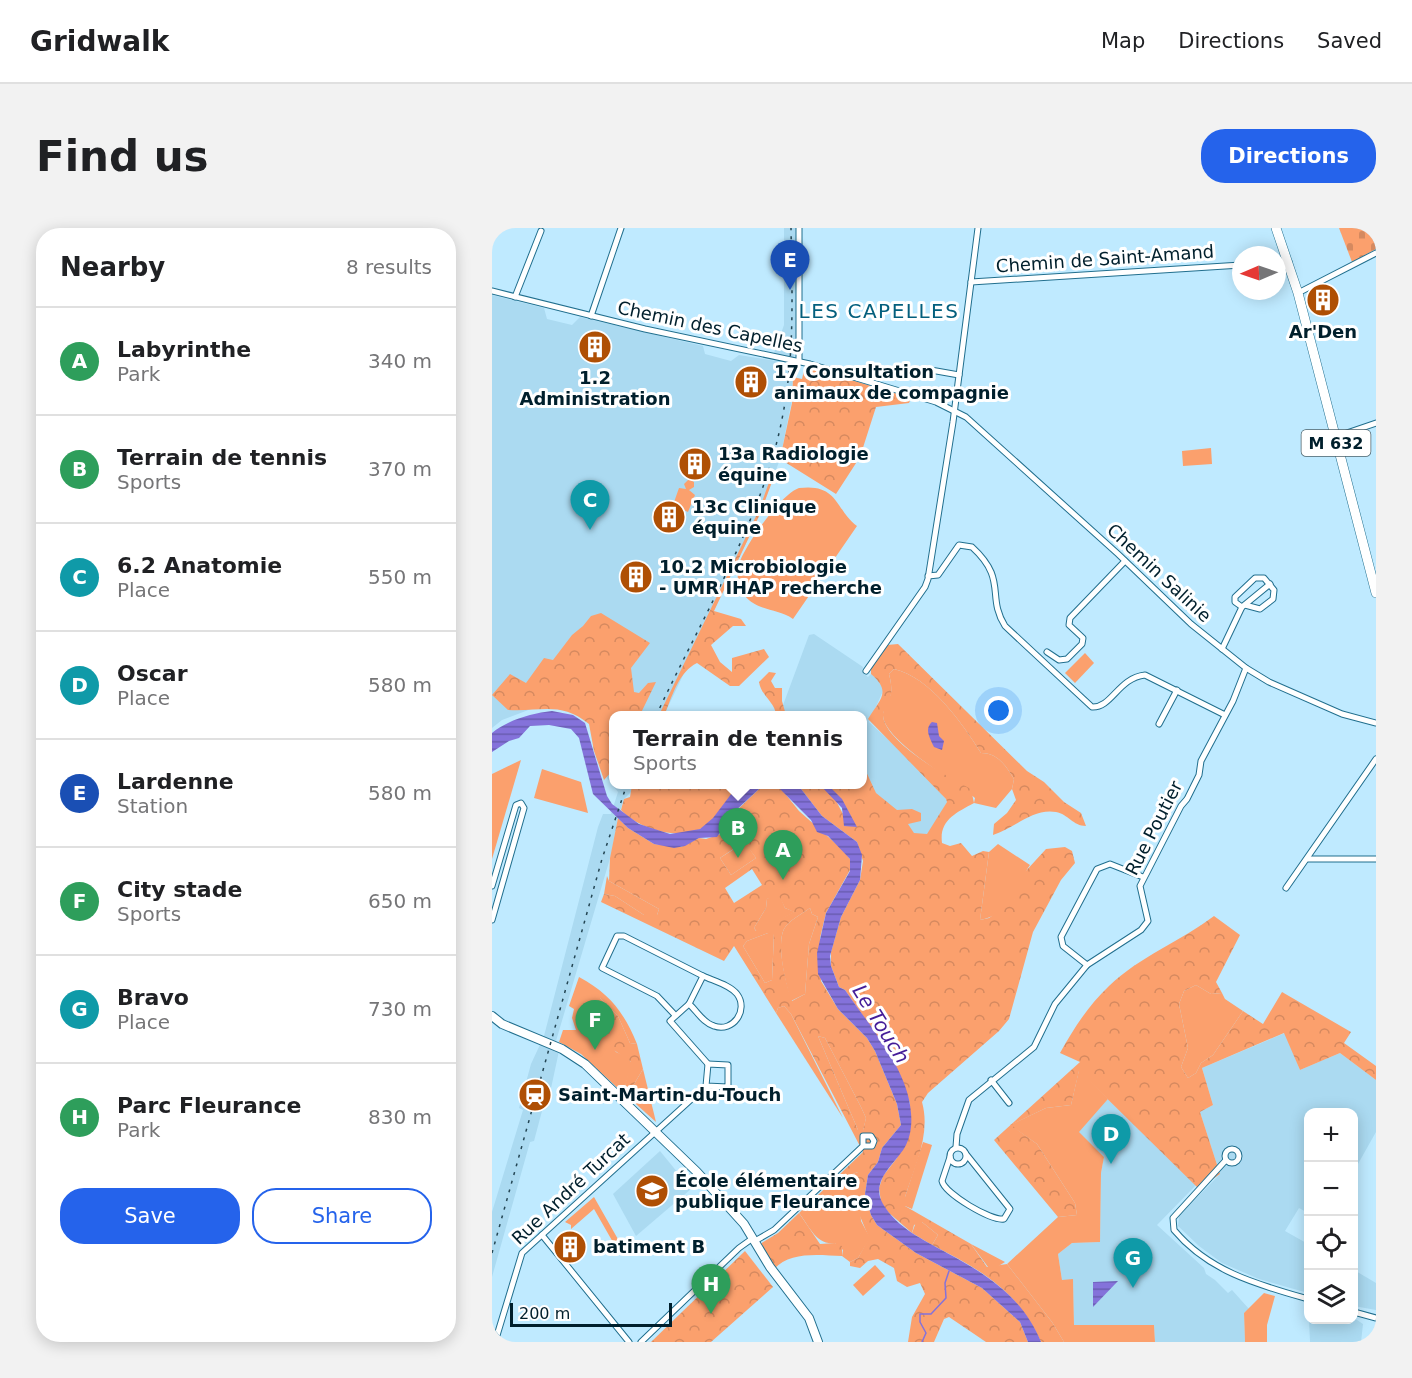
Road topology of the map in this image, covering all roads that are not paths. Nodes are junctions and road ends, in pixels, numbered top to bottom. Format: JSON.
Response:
{"nodes":[{"id":1,"x":621,"y":228,"type":"edge"},
{"id":2,"x":799,"y":228,"type":"edge"},
{"id":3,"x":978,"y":228,"type":"edge"},
{"id":4,"x":1276,"y":228,"type":"edge"},
{"id":5,"x":541,"y":231,"type":"dead end"},
{"id":6,"x":1376,"y":253,"type":"edge"},
{"id":7,"x":1286,"y":262,"type":"edge"},
{"id":8,"x":1289,"y":262,"type":"junction"},
{"id":9,"x":1232,"y":266,"type":"edge"},
{"id":10,"x":971,"y":282,"type":"junction"},
{"id":11,"x":492,"y":291,"type":"edge"},
{"id":12,"x":1298,"y":293,"type":"junction"},
{"id":13,"x":515,"y":297,"type":"junction"},
{"id":14,"x":591,"y":316,"type":"junction"},
{"id":15,"x":799,"y":362,"type":"junction"},
{"id":16,"x":925,"y":369,"type":"dead end"},
{"id":17,"x":959,"y":375,"type":"junction"},
{"id":18,"x":954,"y":410,"type":"junction"},
{"id":19,"x":1376,"y":423,"type":"edge"},
{"id":20,"x":1335,"y":437,"type":"junction"},
{"id":21,"x":1125,"y":561,"type":"junction"},
{"id":22,"x":928,"y":576,"type":"junction"},
{"id":23,"x":1270,"y":584,"type":"junction"},
{"id":24,"x":1376,"y":593,"type":"edge"},
{"id":25,"x":1243,"y":606,"type":"junction"},
{"id":26,"x":1222,"y":650,"type":"junction"},
{"id":27,"x":1047,"y":652,"type":"dead end"},
{"id":28,"x":1246,"y":668,"type":"junction"},
{"id":29,"x":866,"y":671,"type":"dead end"},
{"id":30,"x":1177,"y":690,"type":"junction"},
{"id":31,"x":1225,"y":715,"type":"junction"},
{"id":32,"x":1159,"y":724,"type":"dead end"},
{"id":33,"x":1376,"y":725,"type":"edge"},
{"id":34,"x":1376,"y":759,"type":"edge"},
{"id":35,"x":1308,"y":859,"type":"junction"},
{"id":36,"x":1376,"y":859,"type":"edge"},
{"id":37,"x":1143,"y":877,"type":"junction"},
{"id":38,"x":492,"y":888,"type":"edge"},
{"id":39,"x":1286,"y":888,"type":"dead end"},
{"id":40,"x":500,"y":892,"type":"junction"},
{"id":41,"x":492,"y":920,"type":"edge"},
{"id":42,"x":1087,"y":965,"type":"junction"},
{"id":43,"x":703,"y":976,"type":"junction"},
{"id":44,"x":689,"y":1004,"type":"junction"},
{"id":45,"x":674,"y":1014,"type":"junction"},
{"id":46,"x":492,"y":1016,"type":"edge"},
{"id":47,"x":708,"y":1064,"type":"junction"},
{"id":48,"x":991,"y":1080,"type":"junction"},
{"id":49,"x":706,"y":1086,"type":"junction"},
{"id":50,"x":1009,"y":1103,"type":"dead end"},
{"id":51,"x":655,"y":1131,"type":"junction"},
{"id":52,"x":863,"y":1146,"type":"dead end"},
{"id":53,"x":957,"y":1147,"type":"junction"},
{"id":54,"x":966,"y":1154,"type":"junction"},
{"id":55,"x":950,"y":1157,"type":"junction"},
{"id":56,"x":1226,"y":1160,"type":"dead end"},
{"id":57,"x":542,"y":1235,"type":"junction"},
{"id":58,"x":754,"y":1240,"type":"junction"},
{"id":59,"x":1304,"y":1298,"type":"edge"},
{"id":60,"x":1358,"y":1313,"type":"edge"},
{"id":61,"x":1375,"y":1317,"type":"edge"},
{"id":62,"x":495,"y":1342,"type":"edge"},
{"id":63,"x":629,"y":1342,"type":"edge"},
{"id":64,"x":641,"y":1342,"type":"edge"},
{"id":65,"x":818,"y":1342,"type":"edge"}],
"edges":[{"from":1,"to":14,"type":"street"},
{"from":2,"to":15,"type":"street"},
{"from":3,"to":10,"type":"street"},
{"from":4,"to":8,"type":"main road","number":"M 632"},
{"from":5,"to":13,"type":"street"},
{"from":6,"to":12,"type":"street"},
{"from":7,"to":8,"type":"street"},
{"from":8,"to":12,"type":"main road","number":"M 632"},
{"from":9,"to":10,"type":"street","name":"Chemin de Saint-Amand"},
{"from":10,"to":17,"type":"street"},
{"from":11,"to":13,"type":"street","name":"Chemin des Capelles"},
{"from":12,"to":20,"type":"main road","number":"M 632"},
{"from":13,"to":14,"type":"street","name":"Chemin des Capelles"},
{"from":14,"to":15,"type":"street","name":"Chemin des Capelles"},
{"from":15,"to":18,"type":"street","name":"Chemin des Capelles"},
{"from":16,"to":17,"type":"street"},
{"from":17,"to":18,"type":"street"},
{"from":18,"to":21,"type":"street","name":"Chemin Salinie"},
{"from":18,"to":22,"type":"street"},
{"from":19,"to":20,"type":"street"},
{"from":20,"to":24,"type":"main road","number":"M 632"},
{"from":21,"to":26,"type":"street","name":"Chemin Salinie"},
{"from":21,"to":27,"type":"street"},
{"from":22,"to":29,"type":"street"},
{"from":22,"to":30,"type":"street"},
{"from":23,"to":25,"type":"street"},
{"from":23,"to":25,"type":"street"},
{"from":23,"to":25,"type":"street"},
{"from":25,"to":26,"type":"street"},
{"from":26,"to":28,"type":"street","name":"Chemin Salinie"},
{"from":28,"to":31,"type":"street","name":"Rue Poutier"},
{"from":28,"to":33,"type":"street","name":"Chemin Salinie"},
{"from":30,"to":31,"type":"street"},
{"from":30,"to":32,"type":"street"},
{"from":31,"to":37,"type":"street","name":"Rue Poutier"},
{"from":34,"to":35,"type":"street"},
{"from":35,"to":36,"type":"street"},
{"from":35,"to":39,"type":"street"},
{"from":37,"to":42,"type":"street","name":"Rue Poutier"},
{"from":37,"to":42,"type":"street"},
{"from":38,"to":40,"type":"street"},
{"from":38,"to":40,"type":"street"},
{"from":40,"to":41,"type":"street"},
{"from":42,"to":48,"type":"street","name":"Rue Poutier"},
{"from":43,"to":44,"type":"street"},
{"from":43,"to":44,"type":"street"},
{"from":43,"to":45,"type":"street"},
{"from":44,"to":45,"type":"street"},
{"from":45,"to":47,"type":"street"},
{"from":46,"to":51,"type":"street"},
{"from":47,"to":49,"type":"street"},
{"from":47,"to":49,"type":"street"},
{"from":48,"to":50,"type":"street"},
{"from":48,"to":53,"type":"street","name":"Rue Poutier"},
{"from":49,"to":51,"type":"street","name":"Rue André Turcat"},
{"from":51,"to":57,"type":"street","name":"Rue André Turcat"},
{"from":51,"to":58,"type":"street"},
{"from":52,"to":58,"type":"street"},
{"from":53,"to":54,"type":"street","name":"Rue Poutier"},
{"from":53,"to":55,"type":"street","name":"Rue Poutier"},
{"from":54,"to":55,"type":"street"},
{"from":54,"to":55,"type":"street","name":"Rue Poutier"},
{"from":56,"to":59,"type":"street"},
{"from":57,"to":62,"type":"street","name":"Rue André Turcat"},
{"from":57,"to":63,"type":"street"},
{"from":58,"to":64,"type":"street"},
{"from":58,"to":65,"type":"street"},
{"from":60,"to":61,"type":"street"}]}
